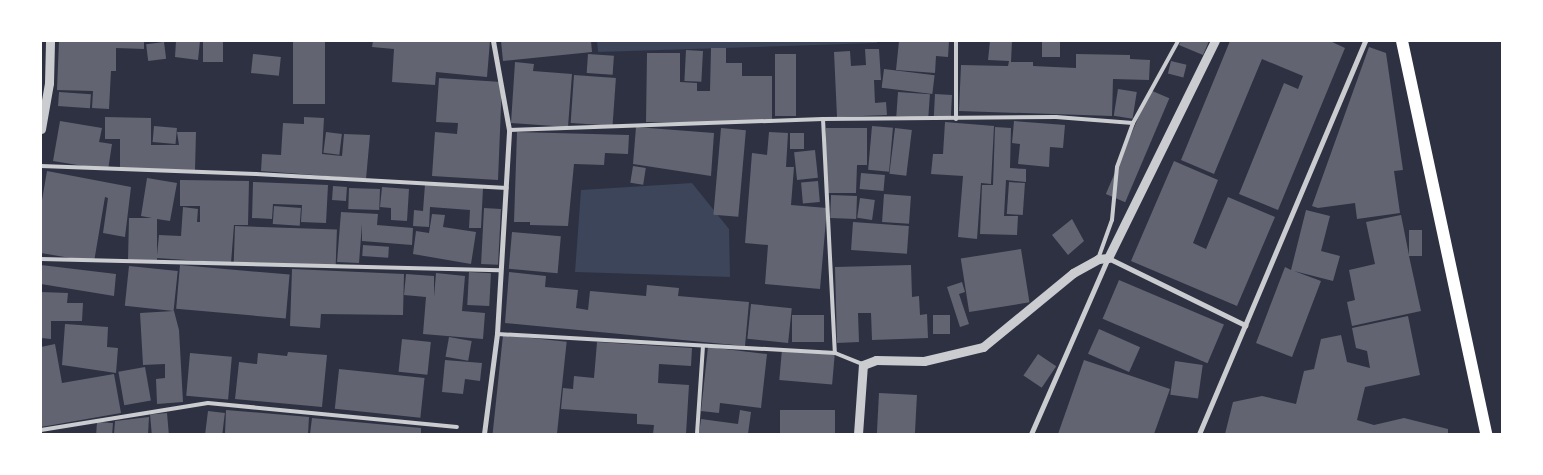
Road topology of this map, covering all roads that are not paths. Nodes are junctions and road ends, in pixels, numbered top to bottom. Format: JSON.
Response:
{"nodes":[{"id":1,"x":50,"y":41,"type":"edge"},
{"id":2,"x":494,"y":41,"type":"edge"},
{"id":3,"x":956,"y":41,"type":"edge"},
{"id":4,"x":1178,"y":41,"type":"edge"},
{"id":5,"x":1215,"y":41,"type":"edge"},
{"id":6,"x":1365,"y":41,"type":"edge"},
{"id":7,"x":1402,"y":41,"type":"edge"},
{"id":8,"x":822,"y":119,"type":"junction"},
{"id":9,"x":956,"y":119,"type":"junction"},
{"id":10,"x":1133,"y":123,"type":"junction"},
{"id":11,"x":41,"y":128,"type":"edge"},
{"id":12,"x":509,"y":130,"type":"junction"},
{"id":13,"x":41,"y":166,"type":"edge"},
{"id":14,"x":507,"y":188,"type":"junction"},
{"id":15,"x":1108,"y":258,"type":"junction"},
{"id":16,"x":41,"y":259,"type":"edge"},
{"id":17,"x":1098,"y":259,"type":"junction"},
{"id":18,"x":500,"y":270,"type":"junction"},
{"id":19,"x":1245,"y":325,"type":"junction"},
{"id":20,"x":497,"y":334,"type":"junction"},
{"id":21,"x":703,"y":348,"type":"junction"},
{"id":22,"x":835,"y":353,"type":"junction"},
{"id":23,"x":863,"y":365,"type":"junction"},
{"id":24,"x":456,"y":427,"type":"dead end"},
{"id":25,"x":41,"y":430,"type":"edge"},
{"id":26,"x":484,"y":434,"type":"edge"},
{"id":27,"x":697,"y":434,"type":"edge"},
{"id":28,"x":858,"y":434,"type":"edge"},
{"id":29,"x":1031,"y":434,"type":"edge"},
{"id":30,"x":1199,"y":434,"type":"edge"},
{"id":31,"x":1486,"y":434,"type":"edge"}],
"edges":[{"from":1,"to":11,"type":"street"},
{"from":2,"to":12,"type":"street"},
{"from":3,"to":9,"type":"lane"},
{"from":4,"to":10,"type":"lane"},
{"from":5,"to":15,"type":"street"},
{"from":6,"to":19,"type":"street"},
{"from":7,"to":31,"type":"main road"},
{"from":8,"to":9,"type":"lane"},
{"from":8,"to":12,"type":"lane"},
{"from":8,"to":22,"type":"lane"},
{"from":9,"to":10,"type":"lane"},
{"from":10,"to":17,"type":"lane"},
{"from":12,"to":14,"type":"street"},
{"from":13,"to":14,"type":"lane"},
{"from":14,"to":18,"type":"street"},
{"from":15,"to":17,"type":"street"},
{"from":15,"to":19,"type":"street"},
{"from":15,"to":29,"type":"street"},
{"from":16,"to":18,"type":"lane"},
{"from":17,"to":23,"type":"street"},
{"from":18,"to":20,"type":"street"},
{"from":19,"to":30,"type":"street"},
{"from":20,"to":21,"type":"lane"},
{"from":20,"to":26,"type":"street"},
{"from":21,"to":22,"type":"lane"},
{"from":21,"to":27,"type":"lane"},
{"from":22,"to":23,"type":"lane"},
{"from":23,"to":28,"type":"street"},
{"from":24,"to":25,"type":"lane"}]}
